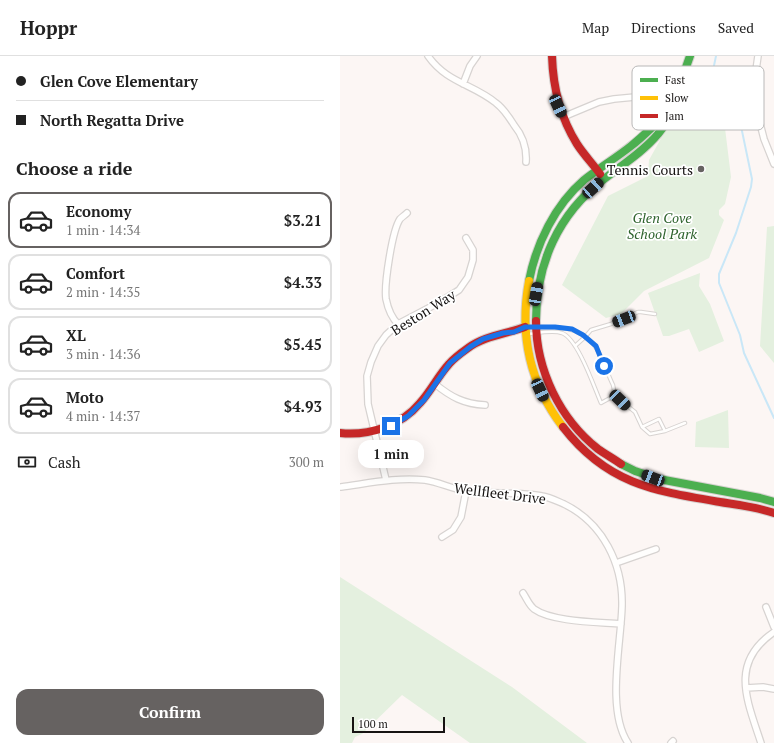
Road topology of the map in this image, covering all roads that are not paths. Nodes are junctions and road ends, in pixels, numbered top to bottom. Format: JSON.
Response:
{"nodes":[{"id":1,"x":428,"y":56,"type":"edge"},
{"id":2,"x":477,"y":56,"type":"edge"},
{"id":3,"x":552,"y":56,"type":"edge"},
{"id":4,"x":690,"y":56,"type":"edge"},
{"id":5,"x":758,"y":56,"type":"edge"},
{"id":6,"x":686,"y":66,"type":"edge"},
{"id":7,"x":757,"y":66,"type":"edge"},
{"id":8,"x":463,"y":84,"type":"junction"},
{"id":9,"x":632,"y":97,"type":"edge"},
{"id":10,"x":563,"y":117,"type":"junction"},
{"id":11,"x":650,"y":130,"type":"edge"},
{"id":12,"x":661,"y":130,"type":"edge"},
{"id":13,"x":762,"y":130,"type":"edge"},
{"id":14,"x":526,"y":162,"type":"dead end"},
{"id":15,"x":774,"y":164,"type":"edge"},
{"id":16,"x":597,"y":170,"type":"junction"},
{"id":17,"x":603,"y":178,"type":"junction"},
{"id":18,"x":407,"y":213,"type":"dead end"},
{"id":19,"x":466,"y":238,"type":"dead end"},
{"id":20,"x":655,"y":314,"type":"dead end"},
{"id":21,"x":398,"y":324,"type":"junction"},
{"id":22,"x":535,"y":330,"type":"junction"},
{"id":23,"x":526,"y":331,"type":"junction"},
{"id":24,"x":585,"y":337,"type":"junction"},
{"id":25,"x":575,"y":346,"type":"junction"},
{"id":26,"x":435,"y":384,"type":"junction"},
{"id":27,"x":613,"y":396,"type":"junction"},
{"id":28,"x":485,"y":405,"type":"dead end"},
{"id":29,"x":685,"y":423,"type":"dead end"},
{"id":30,"x":642,"y":426,"type":"junction"},
{"id":31,"x":375,"y":430,"type":"junction"},
{"id":32,"x":665,"y":431,"type":"junction"},
{"id":33,"x":340,"y":433,"type":"edge"},
{"id":34,"x":386,"y":480,"type":"junction"},
{"id":35,"x":341,"y":487,"type":"dead end"},
{"id":36,"x":466,"y":491,"type":"junction"},
{"id":37,"x":774,"y":502,"type":"edge"},
{"id":38,"x":774,"y":513,"type":"edge"},
{"id":39,"x":442,"y":537,"type":"dead end"},
{"id":40,"x":656,"y":549,"type":"dead end"},
{"id":41,"x":616,"y":563,"type":"junction"},
{"id":42,"x":523,"y":593,"type":"dead end"},
{"id":43,"x":766,"y":607,"type":"dead end"},
{"id":44,"x":621,"y":624,"type":"junction"},
{"id":45,"x":774,"y":627,"type":"edge"},
{"id":46,"x":774,"y":632,"type":"edge"},
{"id":47,"x":746,"y":688,"type":"junction"},
{"id":48,"x":774,"y":689,"type":"edge"},
{"id":49,"x":628,"y":743,"type":"edge"},
{"id":50,"x":762,"y":743,"type":"edge"}],
"edges":[{"from":1,"to":8,"type":"street"},
{"from":2,"to":8,"type":"street"},
{"from":3,"to":10,"type":"main road"},
{"from":4,"to":6,"type":"main road"},
{"from":5,"to":7,"type":"street"},
{"from":8,"to":14,"type":"street"},
{"from":9,"to":10,"type":"street"},
{"from":10,"to":16,"type":"main road"},
{"from":11,"to":16,"type":"main road"},
{"from":12,"to":17,"type":"main road"},
{"from":13,"to":15,"type":"street"},
{"from":16,"to":17,"type":"main road"},
{"from":16,"to":23,"type":"main road"},
{"from":17,"to":22,"type":"main road"},
{"from":18,"to":21,"type":"street"},
{"from":19,"to":21,"type":"street","name":"Beston Way"},
{"from":20,"to":24,"type":"lane"},
{"from":21,"to":31,"type":"street","name":"Beston Way"},
{"from":22,"to":23,"type":"lane"},
{"from":22,"to":23,"type":"lane"},
{"from":22,"to":24,"type":"lane"},
{"from":22,"to":25,"type":"lane"},
{"from":22,"to":37,"type":"main road"},
{"from":23,"to":26,"type":"main road"},
{"from":23,"to":38,"type":"main road"},
{"from":24,"to":25,"type":"lane"},
{"from":24,"to":27,"type":"lane"},
{"from":25,"to":27,"type":"lane"},
{"from":26,"to":28,"type":"street"},
{"from":26,"to":31,"type":"main road"},
{"from":27,"to":30,"type":"lane"},
{"from":29,"to":32,"type":"lane"},
{"from":30,"to":32,"type":"lane"},
{"from":30,"to":32,"type":"lane"},
{"from":31,"to":33,"type":"main road"},
{"from":31,"to":34,"type":"street","name":"Beston Way"},
{"from":34,"to":35,"type":"street","name":"Wellfleet Drive"},
{"from":34,"to":36,"type":"street","name":"Wellfleet Drive"},
{"from":36,"to":39,"type":"street"},
{"from":36,"to":41,"type":"street","name":"Wellfleet Drive"},
{"from":40,"to":41,"type":"street"},
{"from":41,"to":44,"type":"street","name":"Wellfleet Drive"},
{"from":42,"to":44,"type":"street"},
{"from":43,"to":45,"type":"street"},
{"from":44,"to":49,"type":"street","name":"Wellfleet Drive"},
{"from":46,"to":47,"type":"street"},
{"from":47,"to":48,"type":"street"},
{"from":47,"to":50,"type":"street"}]}
